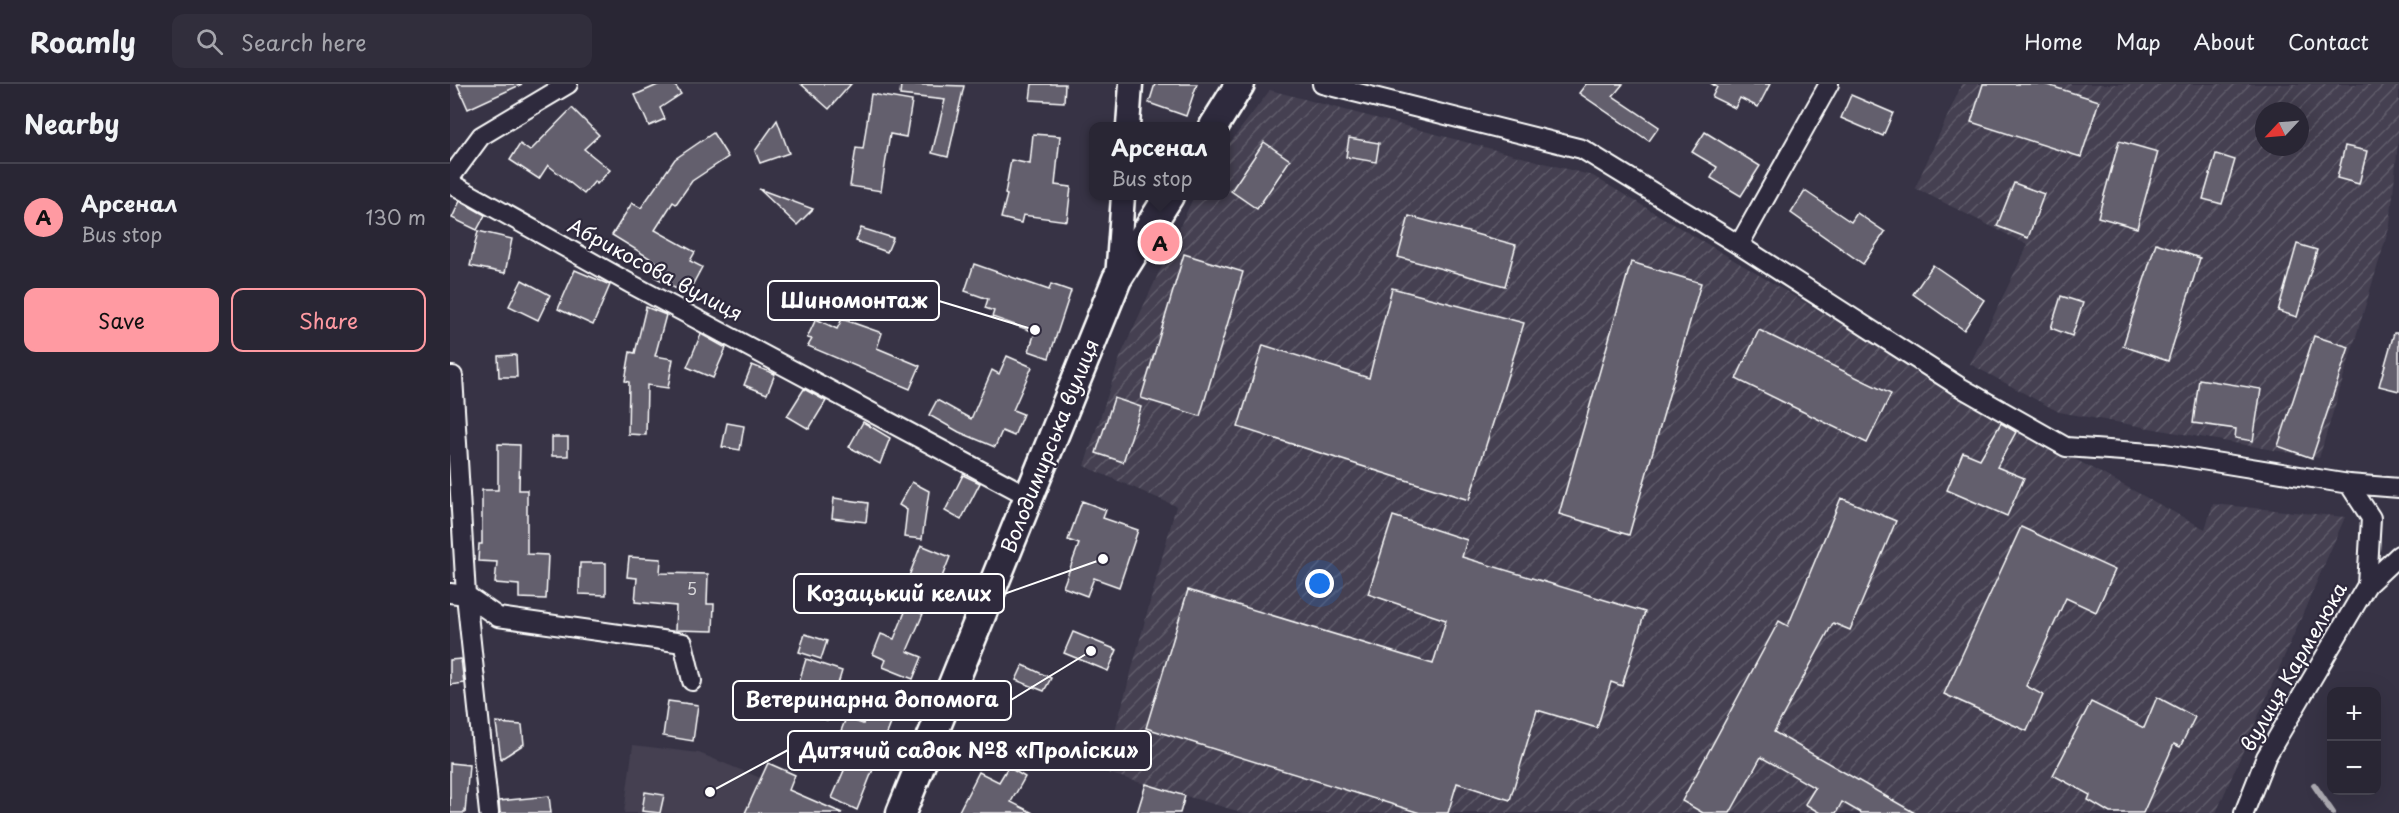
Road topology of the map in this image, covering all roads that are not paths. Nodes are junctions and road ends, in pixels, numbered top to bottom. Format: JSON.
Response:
{"nodes":[{"id":1,"x":568,"y":84,"type":"edge"},
{"id":2,"x":1131,"y":84,"type":"edge"},
{"id":3,"x":1240,"y":84,"type":"edge"},
{"id":4,"x":1322,"y":84,"type":"edge"},
{"id":5,"x":1829,"y":84,"type":"edge"},
{"id":6,"x":1128,"y":122,"type":"edge"},
{"id":7,"x":1216,"y":122,"type":"edge"},
{"id":8,"x":450,"y":181,"type":"edge"},
{"id":9,"x":1123,"y":200,"type":"edge"},
{"id":10,"x":1166,"y":200,"type":"edge"},
{"id":11,"x":1739,"y":244,"type":"junction"},
{"id":12,"x":1117,"y":279,"type":"junction"},
{"id":13,"x":450,"y":376,"type":"edge"},
{"id":14,"x":2349,"y":484,"type":"junction"},
{"id":15,"x":2399,"y":488,"type":"edge"},
{"id":16,"x":1030,"y":497,"type":"junction"},
{"id":17,"x":2399,"y":555,"type":"edge"},
{"id":18,"x":2367,"y":585,"type":"junction"},
{"id":19,"x":458,"y":594,"type":"edge"},
{"id":20,"x":692,"y":681,"type":"dead end"},
{"id":21,"x":489,"y":813,"type":"edge"},
{"id":22,"x":901,"y":813,"type":"edge"},
{"id":23,"x":2244,"y":813,"type":"edge"}],
"edges":[{"from":1,"to":8,"type":"street"},
{"from":2,"to":6,"type":"street"},
{"from":3,"to":7,"type":"main road"},
{"from":4,"to":11,"type":"street"},
{"from":5,"to":11,"type":"street"},
{"from":8,"to":16,"type":"street","name":"Абрикосова вулиця"},
{"from":9,"to":12,"type":"street","name":"Володимирська вулиця"},
{"from":10,"to":12,"type":"main road","name":"Володимирська вулиця"},
{"from":11,"to":14,"type":"street"},
{"from":12,"to":16,"type":"main road","name":"Володимирська вулиця"},
{"from":13,"to":19,"type":"street"},
{"from":14,"to":15,"type":"street"},
{"from":14,"to":18,"type":"street"},
{"from":16,"to":22,"type":"main road","name":"Володимирська вулиця"},
{"from":17,"to":18,"type":"street","name":"вулиця Кармелюка"},
{"from":18,"to":23,"type":"street","name":"вулиця Кармелюка"},
{"from":19,"to":20,"type":"street"},
{"from":19,"to":21,"type":"street"}]}
